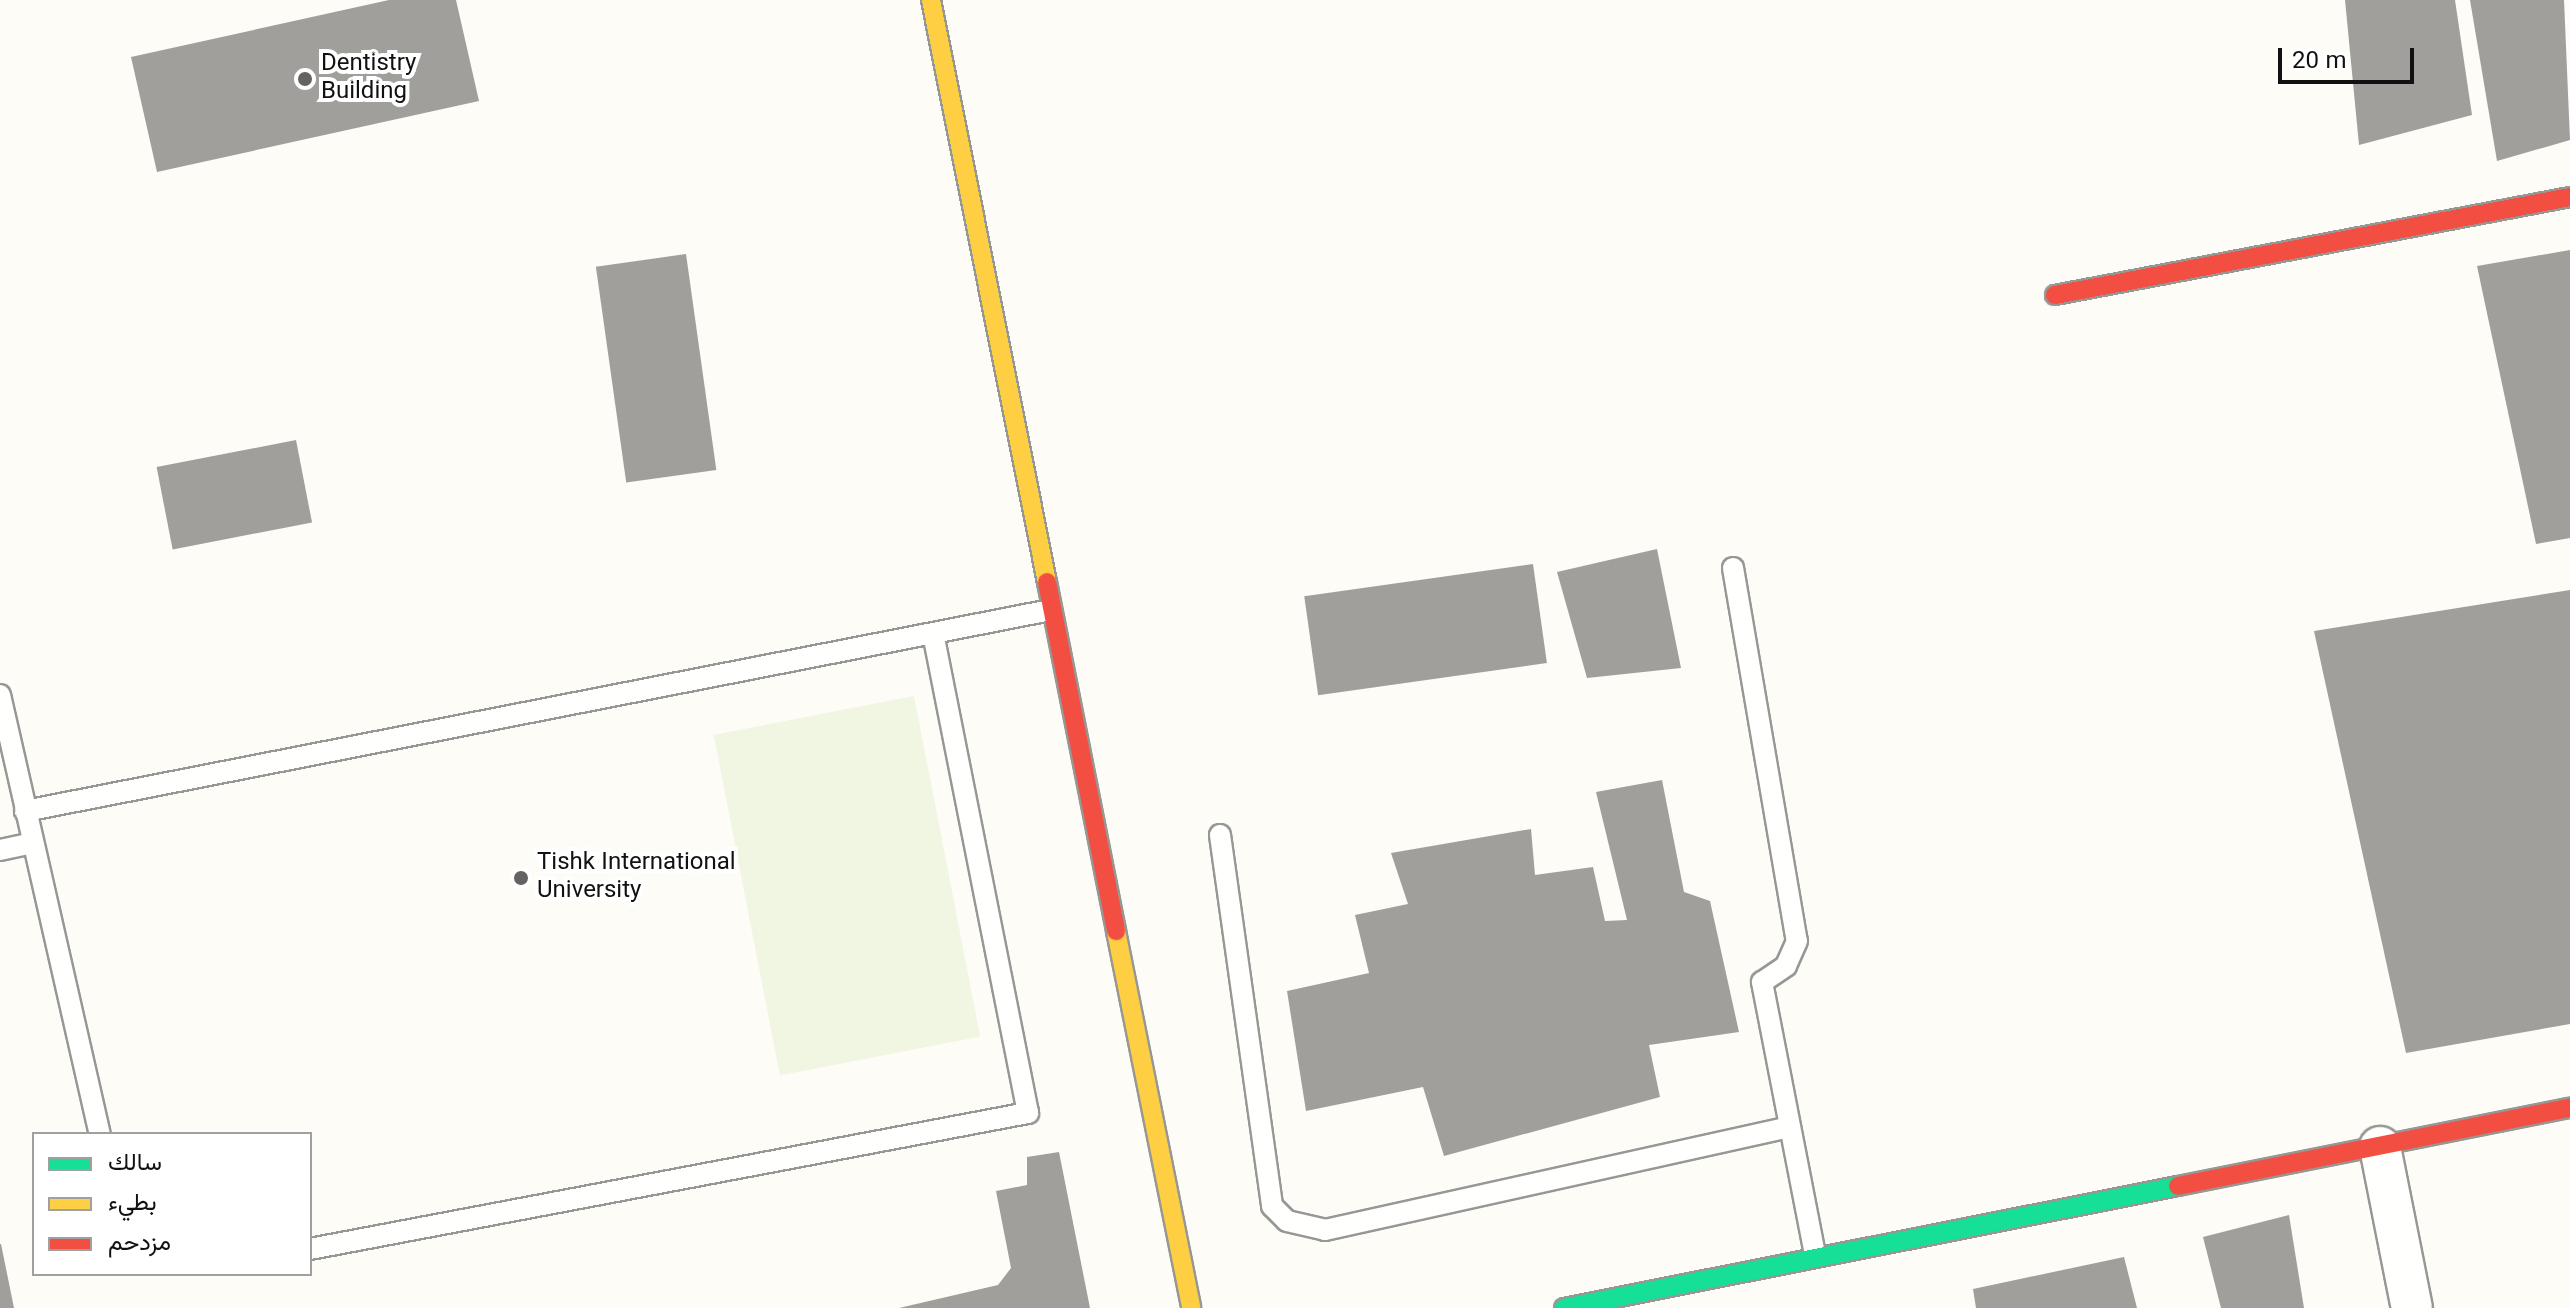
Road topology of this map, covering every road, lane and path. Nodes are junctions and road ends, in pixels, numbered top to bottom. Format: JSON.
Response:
{"nodes":[{"id":1,"x":931,"y":0,"type":"edge"},
{"id":2,"x":2570,"y":197,"type":"edge"},
{"id":3,"x":2055,"y":295,"type":"dead end"},
{"id":4,"x":1733,"y":568,"type":"dead end"},
{"id":5,"x":1050,"y":610,"type":"junction"},
{"id":6,"x":933,"y":635,"type":"junction"},
{"id":7,"x":0,"y":695,"type":"edge"},
{"id":8,"x":25,"y":811,"type":"junction"},
{"id":9,"x":1220,"y":835,"type":"dead end"},
{"id":10,"x":29,"y":844,"type":"junction"},
{"id":11,"x":0,"y":850,"type":"edge"},
{"id":12,"x":2570,"y":1108,"type":"edge"},
{"id":13,"x":1789,"y":1127,"type":"junction"},
{"id":14,"x":100,"y":1132,"type":"edge"},
{"id":15,"x":2380,"y":1147,"type":"junction"},
{"id":16,"x":312,"y":1249,"type":"edge"},
{"id":17,"x":1815,"y":1255,"type":"junction"},
{"id":18,"x":1191,"y":1308,"type":"edge"},
{"id":19,"x":1564,"y":1308,"type":"edge"},
{"id":20,"x":2412,"y":1308,"type":"edge"}],
"edges":[{"from":1,"to":5,"type":"street"},
{"from":2,"to":3,"type":"street"},
{"from":4,"to":13,"type":"lane"},
{"from":5,"to":6,"type":"lane"},
{"from":5,"to":18,"type":"street"},
{"from":6,"to":8,"type":"lane"},
{"from":6,"to":16,"type":"lane"},
{"from":7,"to":8,"type":"lane"},
{"from":8,"to":10,"type":"lane"},
{"from":9,"to":13,"type":"lane"},
{"from":10,"to":11,"type":"lane"},
{"from":10,"to":14,"type":"lane"},
{"from":12,"to":15,"type":"street"},
{"from":13,"to":17,"type":"lane"},
{"from":15,"to":17,"type":"street"},
{"from":15,"to":20,"type":"street"},
{"from":17,"to":19,"type":"street"}]}
